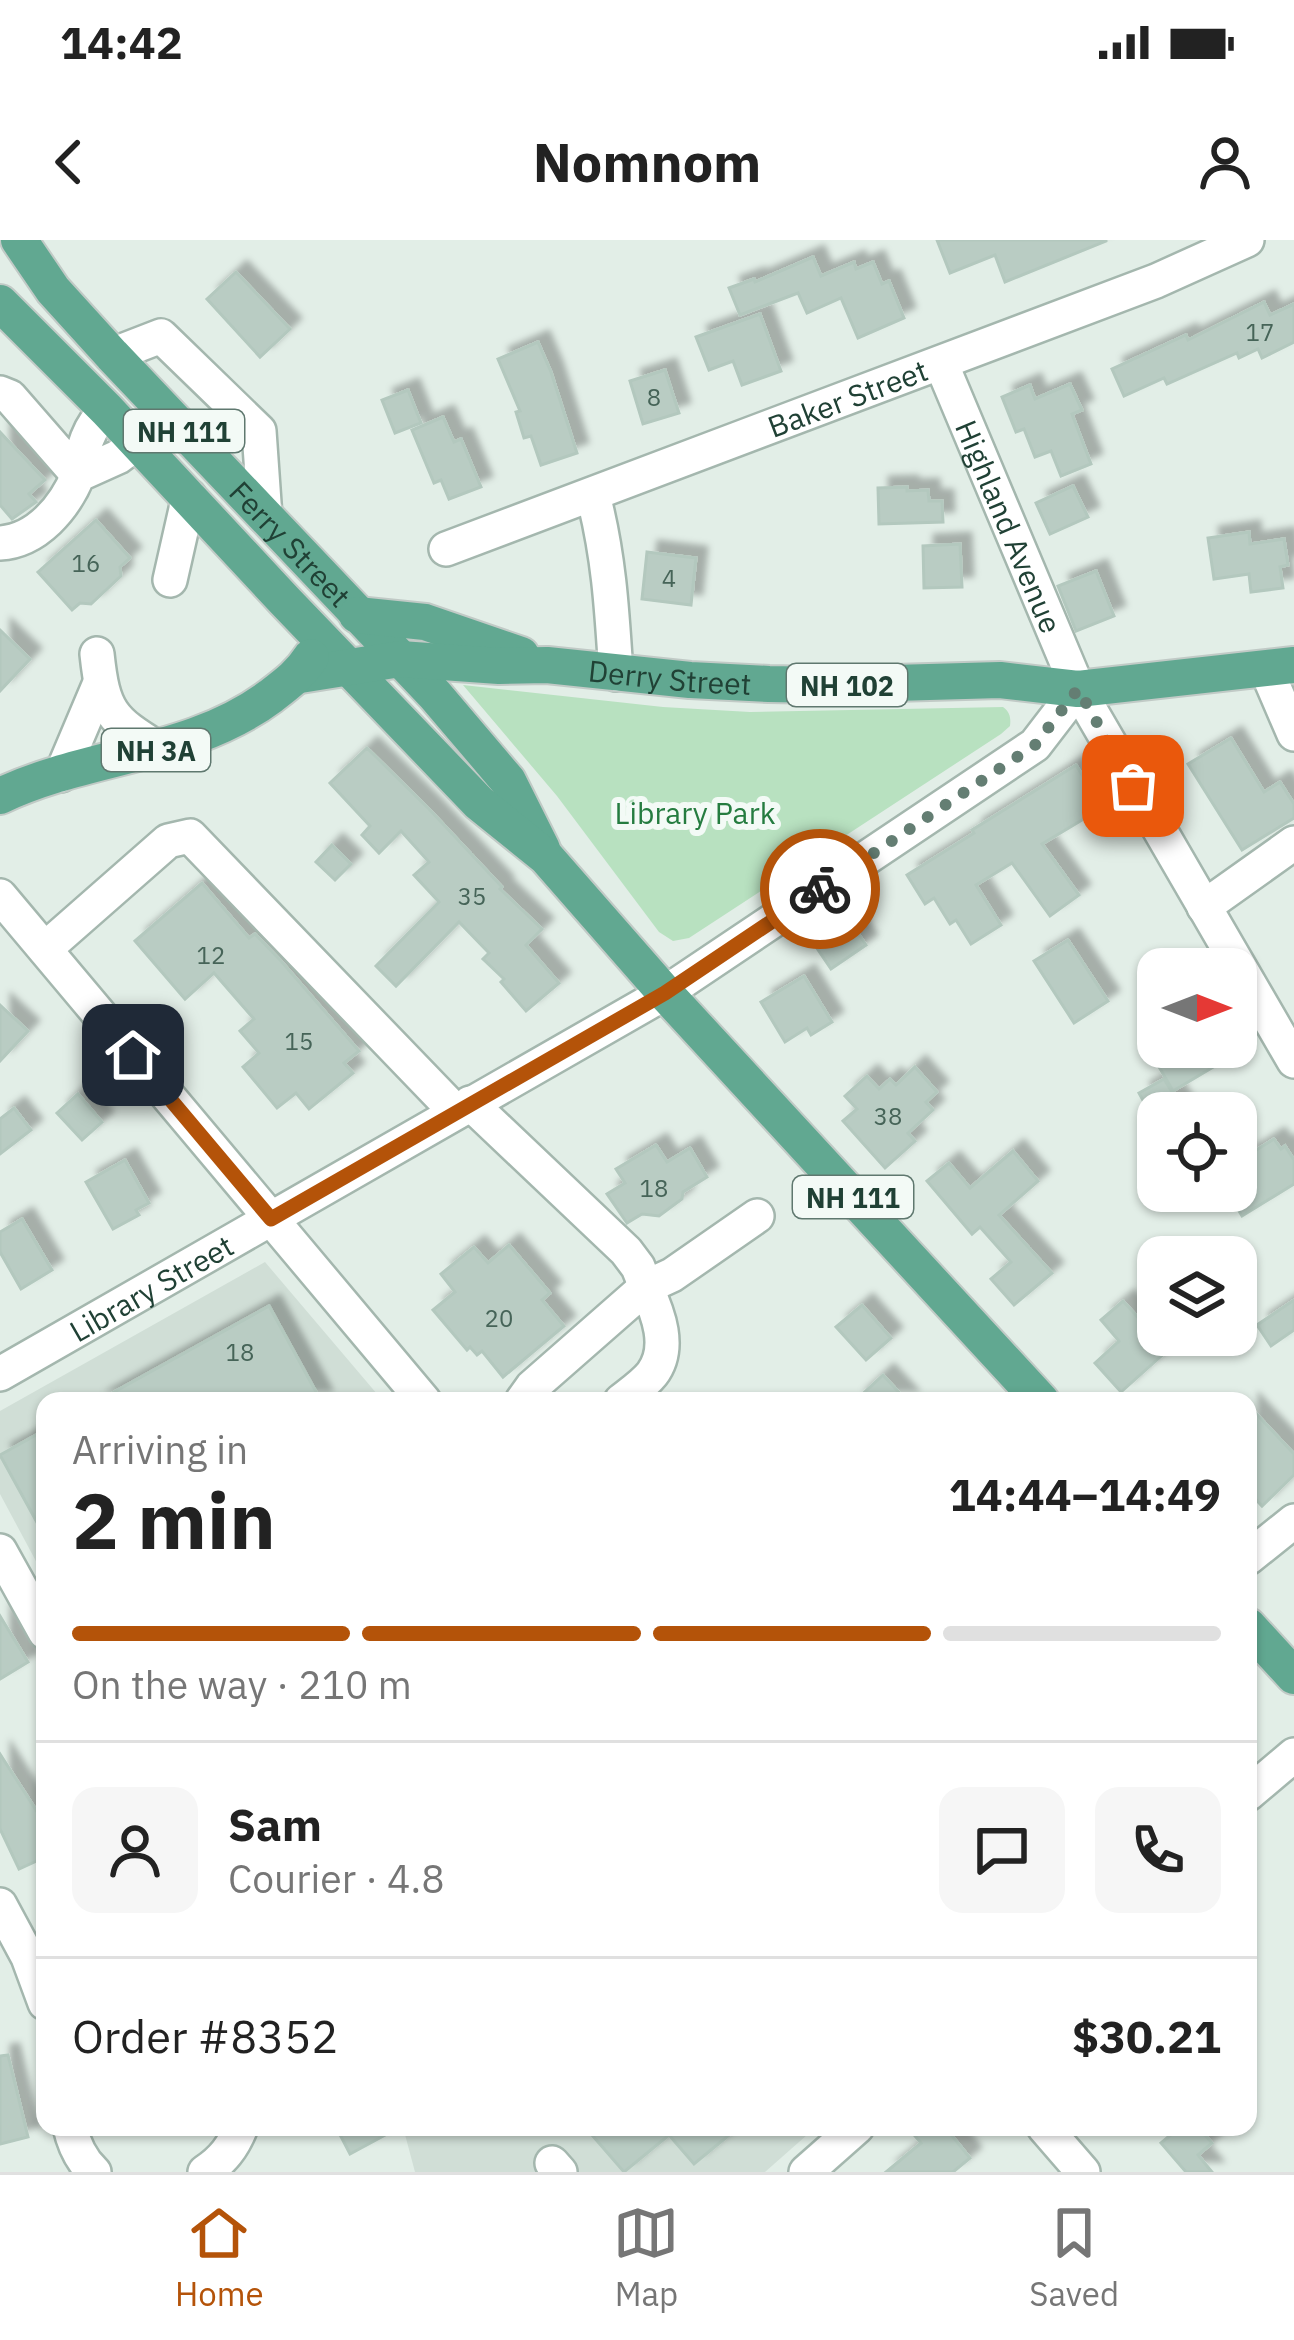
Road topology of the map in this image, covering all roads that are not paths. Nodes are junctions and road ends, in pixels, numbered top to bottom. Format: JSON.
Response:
{"nodes":[{"id":1,"x":19,"y":240,"type":"edge"},
{"id":2,"x":47,"y":240,"type":"edge"},
{"id":3,"x":1247,"y":240,"type":"edge"},
{"id":4,"x":53,"y":290,"type":"junction"},
{"id":5,"x":0,"y":303,"type":"edge"},
{"id":6,"x":112,"y":355,"type":"junction"},
{"id":7,"x":941,"y":363,"type":"junction"},
{"id":8,"x":0,"y":393,"type":"edge"},
{"id":9,"x":107,"y":410,"type":"junction"},
{"id":10,"x":138,"y":442,"type":"junction"},
{"id":11,"x":78,"y":475,"type":"junction"},
{"id":12,"x":593,"y":495,"type":"junction"},
{"id":13,"x":189,"y":496,"type":"junction"},
{"id":14,"x":265,"y":517,"type":"junction"},
{"id":15,"x":0,"y":543,"type":"edge"},
{"id":16,"x":446,"y":549,"type":"dead end"},
{"id":17,"x":170,"y":580,"type":"dead end"},
{"id":18,"x":358,"y":615,"type":"junction"},
{"id":19,"x":322,"y":640,"type":"junction"},
{"id":20,"x":400,"y":659,"type":"junction"},
{"id":21,"x":547,"y":665,"type":"junction"},
{"id":22,"x":1280,"y":667,"type":"edge"},
{"id":23,"x":348,"y":668,"type":"junction"},
{"id":24,"x":616,"y":674,"type":"junction"},
{"id":25,"x":299,"y":675,"type":"junction"},
{"id":26,"x":1078,"y":689,"type":"junction"},
{"id":27,"x":1294,"y":734,"type":"edge"},
{"id":28,"x":159,"y":749,"type":"junction"},
{"id":29,"x":61,"y":775,"type":"junction"},
{"id":30,"x":0,"y":796,"type":"edge"},
{"id":31,"x":1294,"y":843,"type":"edge"},
{"id":32,"x":547,"y":857,"type":"junction"},
{"id":33,"x":0,"y":896,"type":"edge"},
{"id":34,"x":1204,"y":907,"type":"junction"},
{"id":35,"x":45,"y":949,"type":"junction"},
{"id":36,"x":665,"y":993,"type":"junction"},
{"id":37,"x":1294,"y":1061,"type":"edge"},
{"id":38,"x":463,"y":1108,"type":"junction"},
{"id":39,"x":757,"y":1216,"type":"dead end"},
{"id":40,"x":271,"y":1219,"type":"junction"},
{"id":41,"x":646,"y":1287,"type":"junction"},
{"id":42,"x":0,"y":1374,"type":"edge"},
{"id":43,"x":416,"y":1392,"type":"edge"},
{"id":44,"x":529,"y":1392,"type":"edge"},
{"id":45,"x":632,"y":1392,"type":"edge"},
{"id":46,"x":1033,"y":1392,"type":"edge"},
{"id":47,"x":1294,"y":1521,"type":"edge"},
{"id":48,"x":0,"y":1551,"type":"edge"},
{"id":49,"x":1257,"y":1551,"type":"edge"},
{"id":50,"x":36,"y":1616,"type":"edge"},
{"id":51,"x":1257,"y":1636,"type":"edge"},
{"id":52,"x":1294,"y":1676,"type":"edge"},
{"id":53,"x":1294,"y":1755,"type":"edge"},
{"id":54,"x":1257,"y":1786,"type":"edge"},
{"id":55,"x":0,"y":1905,"type":"edge"},
{"id":56,"x":36,"y":1978,"type":"edge"},
{"id":57,"x":72,"y":2136,"type":"edge"},
{"id":58,"x":238,"y":2136,"type":"edge"},
{"id":59,"x":847,"y":2136,"type":"edge"},
{"id":60,"x":1053,"y":2136,"type":"edge"},
{"id":61,"x":94,"y":2172,"type":"edge"},
{"id":62,"x":205,"y":2172,"type":"edge"},
{"id":63,"x":806,"y":2172,"type":"edge"},
{"id":64,"x":1083,"y":2172,"type":"edge"}],
"edges":[{"from":1,"to":4,"type":"main road","name":"Ferry Street","number":"NH 111"},
{"from":2,"to":4,"type":"main road"},
{"from":3,"to":7,"type":"street","name":"Baker Street"},
{"from":4,"to":6,"type":"main road","name":"Ferry Street","number":"NH 111"},
{"from":5,"to":9,"type":"main road","name":"Ferry Street","number":"NH 111"},
{"from":6,"to":14,"type":"main road","name":"Ferry Street","number":"NH 111"},
{"from":6,"to":14,"type":"street"},
{"from":7,"to":12,"type":"street","name":"Baker Street"},
{"from":7,"to":26,"type":"street","name":"Highland Avenue"},
{"from":8,"to":11,"type":"street"},
{"from":9,"to":10,"type":"main road","name":"Ferry Street","number":"NH 111"},
{"from":9,"to":11,"type":"street"},
{"from":10,"to":11,"type":"street"},
{"from":10,"to":13,"type":"main road","name":"Ferry Street","number":"NH 111"},
{"from":11,"to":15,"type":"street"},
{"from":12,"to":16,"type":"street","name":"Baker Street"},
{"from":12,"to":24,"type":"street"},
{"from":13,"to":17,"type":"street"},
{"from":13,"to":19,"type":"main road","name":"Ferry Street","number":"NH 111"},
{"from":14,"to":18,"type":"main road","name":"Ferry Street","number":"NH 111"},
{"from":18,"to":19,"type":"main road","number":"NH 3A"},
{"from":18,"to":20,"type":"main road","name":"Ferry Street","number":"NH 111"},
{"from":18,"to":21,"type":"main road","name":"Derry Street"},
{"from":19,"to":23,"type":"main road","name":"Ferry Street","number":"NH 111"},
{"from":19,"to":25,"type":"main road","number":"NH 3A"},
{"from":20,"to":21,"type":"main road","name":"Derry Street","number":"NH 3A"},
{"from":20,"to":23,"type":"main road","name":"Derry Street","number":"NH 3A"},
{"from":20,"to":32,"type":"main road","name":"Ferry Street","number":"NH 111"},
{"from":21,"to":24,"type":"main road","name":"Derry Street","number":"NH 102"},
{"from":22,"to":26,"type":"main road","name":"Derry Street","number":"NH 102"},
{"from":22,"to":27,"type":"street"},
{"from":23,"to":25,"type":"main road","number":"NH 3A"},
{"from":23,"to":32,"type":"main road","name":"Ferry Street","number":"NH 111"},
{"from":24,"to":26,"type":"main road","name":"Derry Street","number":"NH 102"},
{"from":25,"to":28,"type":"main road","number":"NH 3A"},
{"from":26,"to":34,"type":"street","name":"Highland Avenue"},
{"from":26,"to":36,"type":"street","name":"Library Street"},
{"from":28,"to":29,"type":"main road","number":"NH 3A"},
{"from":28,"to":29,"type":"street"},
{"from":29,"to":30,"type":"main road","number":"NH 3A"},
{"from":31,"to":34,"type":"street"},
{"from":32,"to":36,"type":"main road","name":"Ferry Street","number":"NH 111"},
{"from":33,"to":35,"type":"street"},
{"from":34,"to":37,"type":"street","name":"Highland Avenue"},
{"from":35,"to":38,"type":"street"},
{"from":35,"to":40,"type":"street"},
{"from":36,"to":38,"type":"street","name":"Library Street"},
{"from":36,"to":46,"type":"main road","name":"Ferry Street","number":"NH 111"},
{"from":38,"to":40,"type":"street","name":"Library Street"},
{"from":38,"to":41,"type":"street"},
{"from":39,"to":41,"type":"street"},
{"from":40,"to":42,"type":"street","name":"Library Street"},
{"from":40,"to":43,"type":"street"},
{"from":41,"to":44,"type":"street"},
{"from":41,"to":45,"type":"street"},
{"from":47,"to":49,"type":"street"},
{"from":48,"to":50,"type":"street"},
{"from":51,"to":52,"type":"main road"},
{"from":53,"to":54,"type":"street"},
{"from":55,"to":56,"type":"street"},
{"from":57,"to":61,"type":"street"},
{"from":58,"to":62,"type":"street"},
{"from":59,"to":63,"type":"street"},
{"from":60,"to":64,"type":"street"}]}
